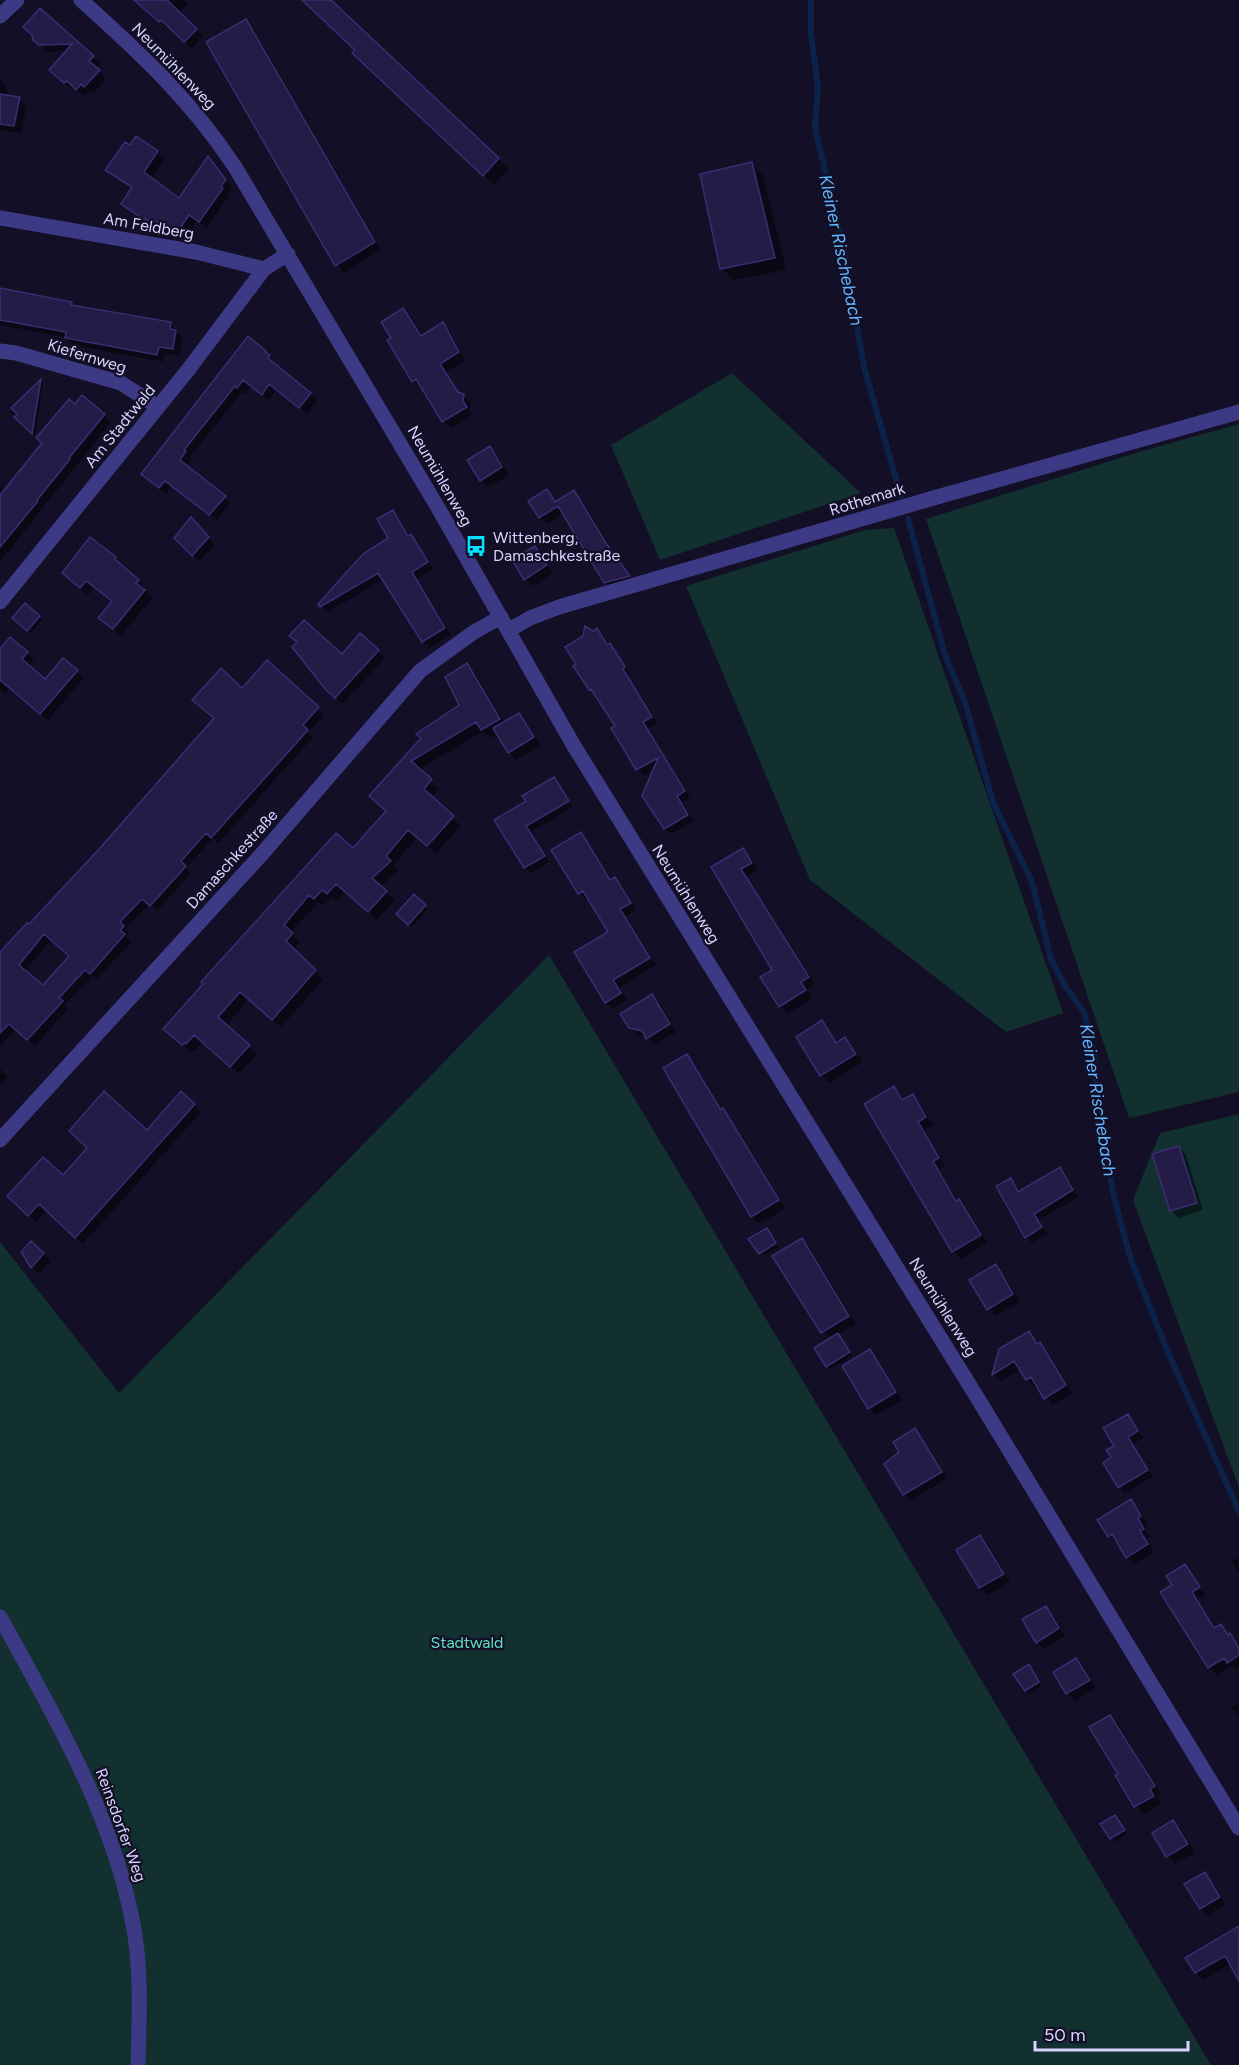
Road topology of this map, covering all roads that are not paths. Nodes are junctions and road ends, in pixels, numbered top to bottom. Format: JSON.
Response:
{"nodes":[{"id":1,"x":17,"y":0,"type":"edge"},
{"id":2,"x":81,"y":0,"type":"edge"},
{"id":3,"x":0,"y":16,"type":"edge"},
{"id":4,"x":0,"y":218,"type":"edge"},
{"id":5,"x":288,"y":254,"type":"junction"},
{"id":6,"x":264,"y":269,"type":"junction"},
{"id":7,"x":0,"y":351,"type":"edge"},
{"id":8,"x":158,"y":407,"type":"junction"},
{"id":9,"x":1239,"y":412,"type":"edge"},
{"id":10,"x":0,"y":602,"type":"edge"},
{"id":11,"x":505,"y":623,"type":"junction"},
{"id":12,"x":0,"y":1140,"type":"edge"},
{"id":13,"x":0,"y":1617,"type":"edge"},
{"id":14,"x":1239,"y":1828,"type":"edge"},
{"id":15,"x":138,"y":2065,"type":"edge"}],
"edges":[{"from":1,"to":3,"type":"street"},
{"from":2,"to":5,"type":"street","name":"Neumühlenweg"},
{"from":4,"to":6,"type":"street","name":"Am Feldberg"},
{"from":5,"to":6,"type":"street"},
{"from":5,"to":11,"type":"street","name":"Neumühlenweg"},
{"from":6,"to":8,"type":"street","name":"Am Stadtwald"},
{"from":7,"to":8,"type":"street","name":"Kiefernweg"},
{"from":8,"to":10,"type":"street","name":"Am Stadtwald"},
{"from":9,"to":11,"type":"street","name":"Rothemark"},
{"from":11,"to":12,"type":"street","name":"Damaschkestraße"},
{"from":11,"to":14,"type":"street","name":"Neumühlenweg"},
{"from":13,"to":15,"type":"street","name":"Reinsdorfer Weg"}]}
